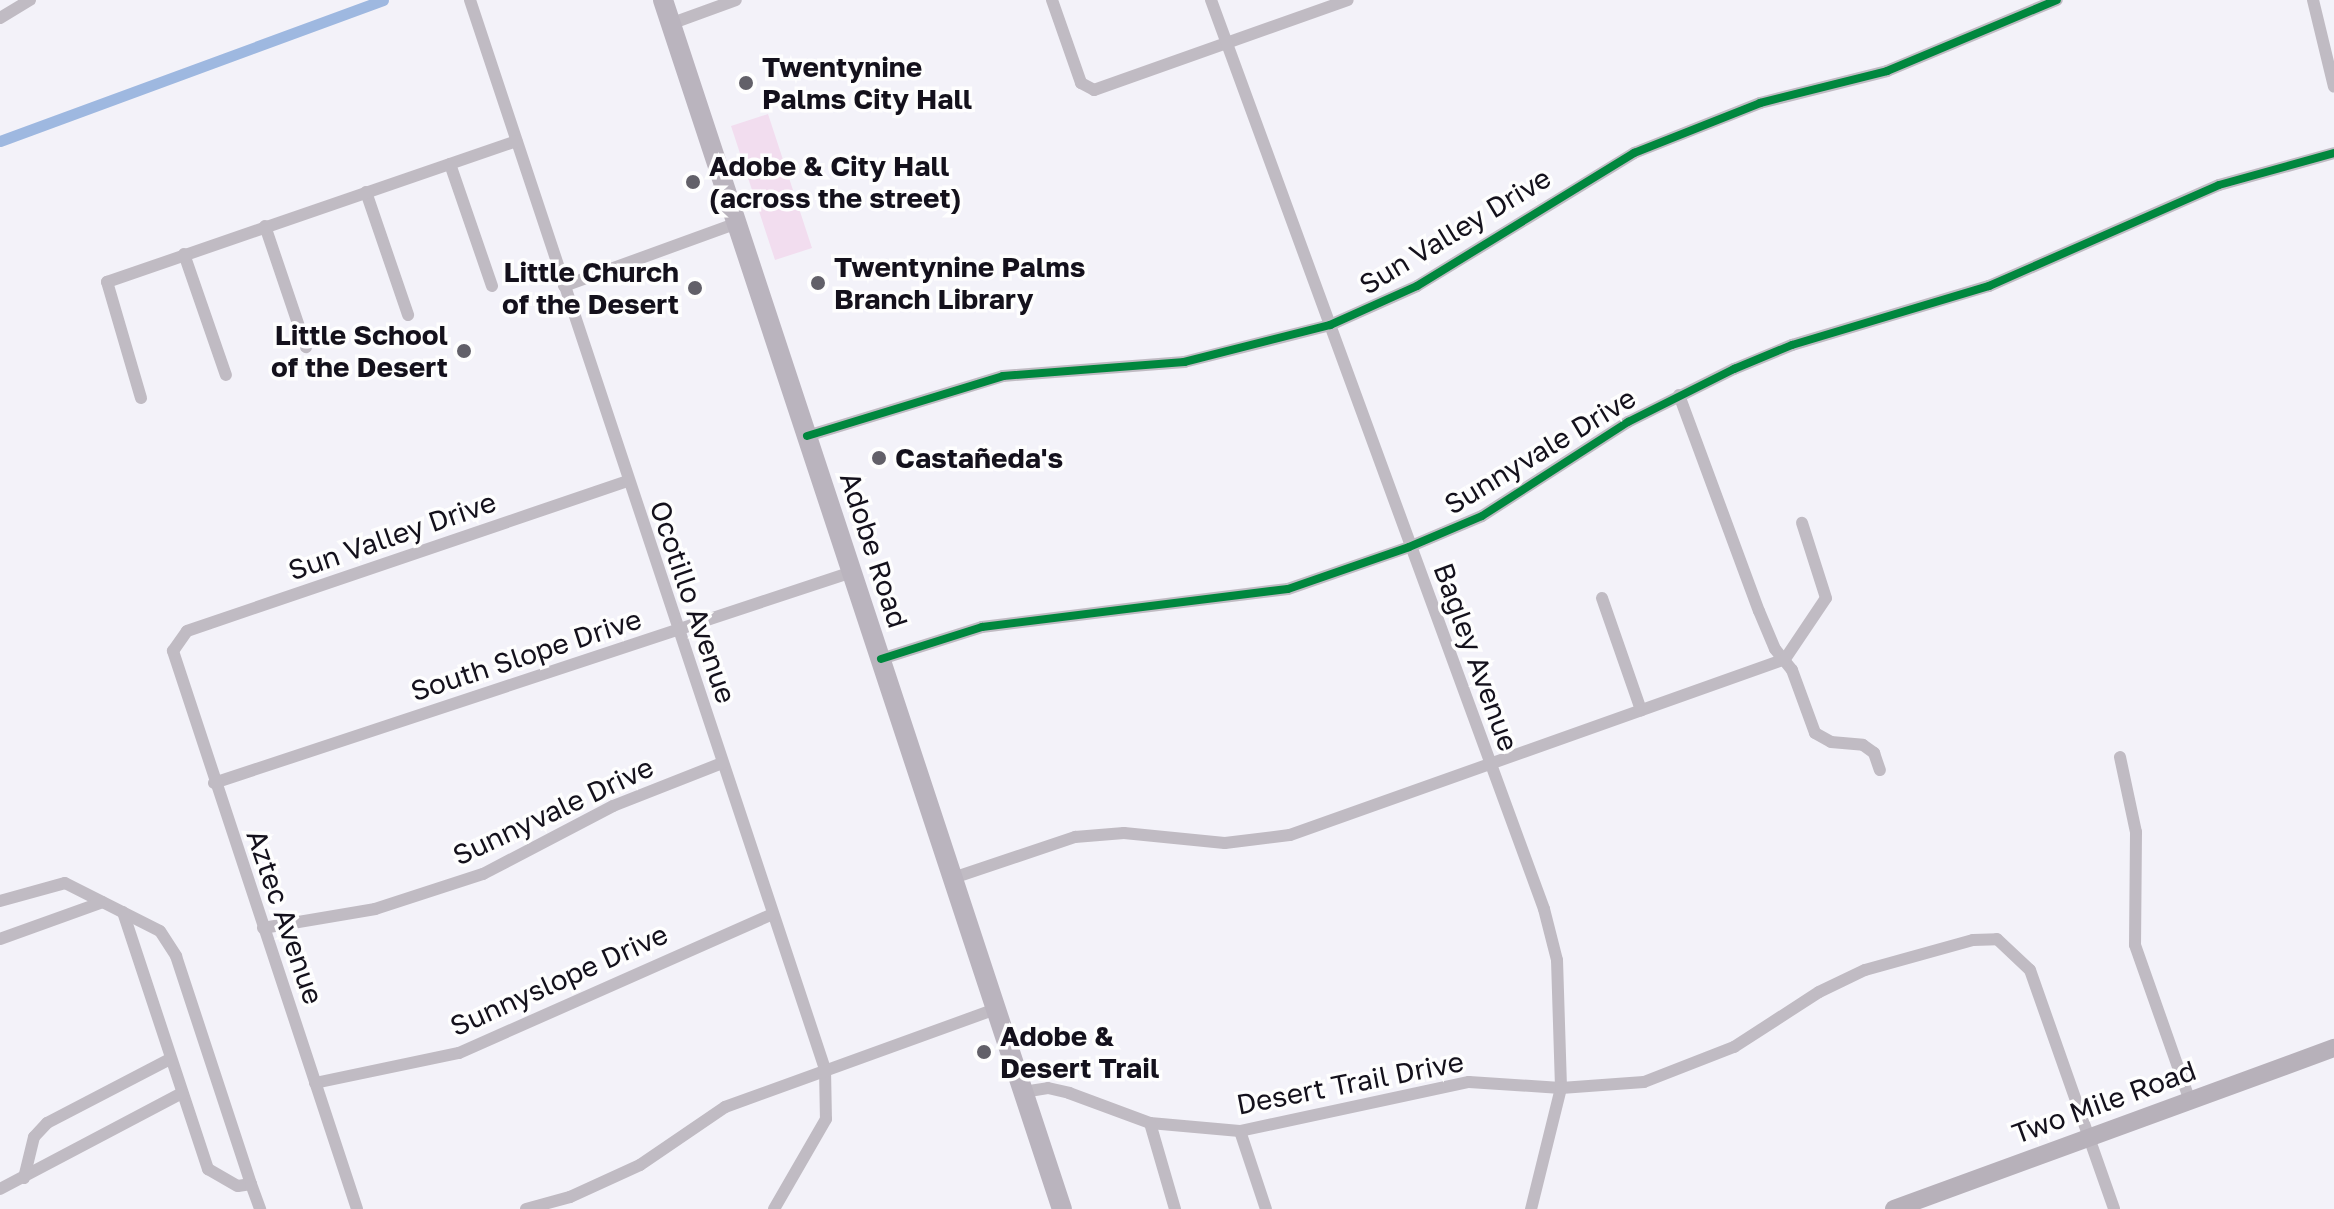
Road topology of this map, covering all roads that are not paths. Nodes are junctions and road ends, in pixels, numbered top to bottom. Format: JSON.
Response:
{"nodes":[{"id":1,"x":30,"y":0,"type":"edge"},
{"id":2,"x":470,"y":0,"type":"edge"},
{"id":3,"x":663,"y":0,"type":"edge"},
{"id":4,"x":736,"y":0,"type":"edge"},
{"id":5,"x":1052,"y":0,"type":"edge"},
{"id":6,"x":1211,"y":0,"type":"edge"},
{"id":7,"x":1348,"y":0,"type":"edge"},
{"id":8,"x":2057,"y":0,"type":"edge"},
{"id":9,"x":2313,"y":0,"type":"edge"},
{"id":10,"x":0,"y":18,"type":"edge"},
{"id":11,"x":670,"y":24,"type":"junction"},
{"id":12,"x":1226,"y":45,"type":"junction"},
{"id":13,"x":2334,"y":87,"type":"edge"},
{"id":14,"x":516,"y":141,"type":"junction"},
{"id":15,"x":2334,"y":153,"type":"edge"},
{"id":16,"x":450,"y":164,"type":"junction"},
{"id":17,"x":366,"y":192,"type":"junction"},
{"id":18,"x":737,"y":223,"type":"junction"},
{"id":19,"x":265,"y":226,"type":"junction"},
{"id":20,"x":184,"y":254,"type":"junction"},
{"id":21,"x":492,"y":286,"type":"dead end"},
{"id":22,"x":564,"y":286,"type":"junction"},
{"id":23,"x":408,"y":315,"type":"dead end"},
{"id":24,"x":1330,"y":325,"type":"junction"},
{"id":25,"x":306,"y":347,"type":"dead end"},
{"id":26,"x":226,"y":375,"type":"dead end"},
{"id":27,"x":1679,"y":395,"type":"junction"},
{"id":28,"x":141,"y":398,"type":"dead end"},
{"id":29,"x":807,"y":436,"type":"junction"},
{"id":30,"x":627,"y":481,"type":"junction"},
{"id":31,"x":1802,"y":523,"type":"dead end"},
{"id":32,"x":1409,"y":547,"type":"junction"},
{"id":33,"x":852,"y":572,"type":"junction"},
{"id":34,"x":1602,"y":598,"type":"dead end"},
{"id":35,"x":678,"y":630,"type":"junction"},
{"id":36,"x":177,"y":641,"type":"joint"},
{"id":37,"x":881,"y":659,"type":"junction"},
{"id":38,"x":1785,"y":659,"type":"junction"},
{"id":39,"x":1641,"y":710,"type":"junction"},
{"id":40,"x":2120,"y":757,"type":"dead end"},
{"id":41,"x":722,"y":763,"type":"junction"},
{"id":42,"x":1490,"y":764,"type":"junction"},
{"id":43,"x":1880,"y":770,"type":"dead end"},
{"id":44,"x":214,"y":783,"type":"junction"},
{"id":45,"x":953,"y":878,"type":"junction"},
{"id":46,"x":0,"y":901,"type":"edge"},
{"id":47,"x":103,"y":902,"type":"junction"},
{"id":48,"x":123,"y":912,"type":"junction"},
{"id":49,"x":770,"y":915,"type":"junction"},
{"id":50,"x":263,"y":928,"type":"junction"},
{"id":51,"x":0,"y":939,"type":"edge"},
{"id":52,"x":996,"y":1009,"type":"junction"},
{"id":53,"x":2334,"y":1048,"type":"edge"},
{"id":54,"x":170,"y":1059,"type":"junction"},
{"id":55,"x":825,"y":1069,"type":"junction"},
{"id":56,"x":315,"y":1083,"type":"junction"},
{"id":57,"x":1561,"y":1088,"type":"junction"},
{"id":58,"x":1023,"y":1092,"type":"junction"},
{"id":59,"x":182,"y":1093,"type":"junction"},
{"id":60,"x":2190,"y":1101,"type":"junction"},
{"id":61,"x":1150,"y":1123,"type":"junction"},
{"id":62,"x":1240,"y":1131,"type":"junction"},
{"id":63,"x":2089,"y":1137,"type":"junction"},
{"id":64,"x":24,"y":1178,"type":"junction"},
{"id":65,"x":251,"y":1184,"type":"junction"},
{"id":66,"x":0,"y":1189,"type":"edge"},
{"id":67,"x":260,"y":1209,"type":"edge"},
{"id":68,"x":357,"y":1209,"type":"edge"},
{"id":69,"x":526,"y":1209,"type":"edge"},
{"id":70,"x":774,"y":1209,"type":"edge"},
{"id":71,"x":1062,"y":1209,"type":"edge"},
{"id":72,"x":1175,"y":1209,"type":"edge"},
{"id":73,"x":1266,"y":1209,"type":"edge"},
{"id":74,"x":1531,"y":1209,"type":"edge"},
{"id":75,"x":1894,"y":1209,"type":"edge"},
{"id":76,"x":2114,"y":1209,"type":"edge"}],
"edges":[{"from":1,"to":10,"type":"street"},
{"from":2,"to":14,"type":"street","name":"Ocotillo Avenue"},
{"from":3,"to":11,"type":"main road","name":"Adobe Road"},
{"from":4,"to":11,"type":"street"},
{"from":5,"to":12,"type":"street"},
{"from":6,"to":12,"type":"street","name":"Bagley Avenue"},
{"from":7,"to":12,"type":"street"},
{"from":8,"to":24,"type":"street","name":"Sun Valley Drive"},
{"from":9,"to":13,"type":"street"},
{"from":11,"to":18,"type":"main road","name":"Adobe Road"},
{"from":12,"to":24,"type":"street","name":"Bagley Avenue"},
{"from":14,"to":16,"type":"street"},
{"from":14,"to":22,"type":"street","name":"Ocotillo Avenue"},
{"from":15,"to":27,"type":"street","name":"Sunnyvale Drive"},
{"from":16,"to":17,"type":"street"},
{"from":16,"to":21,"type":"street"},
{"from":17,"to":19,"type":"street"},
{"from":17,"to":23,"type":"street"},
{"from":18,"to":22,"type":"street"},
{"from":18,"to":29,"type":"main road","name":"Adobe Road"},
{"from":19,"to":20,"type":"street"},
{"from":19,"to":25,"type":"street"},
{"from":20,"to":26,"type":"street"},
{"from":20,"to":28,"type":"street"},
{"from":22,"to":30,"type":"street","name":"Ocotillo Avenue"},
{"from":24,"to":29,"type":"street","name":"Sun Valley Drive"},
{"from":24,"to":32,"type":"street","name":"Bagley Avenue"},
{"from":27,"to":32,"type":"street","name":"Sunnyvale Drive"},
{"from":27,"to":38,"type":"street"},
{"from":29,"to":33,"type":"main road","name":"Adobe Road"},
{"from":30,"to":35,"type":"street","name":"Ocotillo Avenue"},
{"from":30,"to":36,"type":"street","name":"Sun Valley Drive"},
{"from":31,"to":38,"type":"street"},
{"from":32,"to":37,"type":"street","name":"Sunnyvale Drive"},
{"from":32,"to":42,"type":"street","name":"Bagley Avenue"},
{"from":33,"to":35,"type":"street","name":"South Slope Drive"},
{"from":33,"to":37,"type":"main road","name":"Adobe Road"},
{"from":34,"to":39,"type":"street"},
{"from":35,"to":41,"type":"street","name":"Ocotillo Avenue"},
{"from":35,"to":44,"type":"street","name":"South Slope Drive"},
{"from":36,"to":44,"type":"street","name":"Aztec Avenue"},
{"from":37,"to":45,"type":"main road","name":"Adobe Road"},
{"from":38,"to":39,"type":"street"},
{"from":38,"to":43,"type":"street"},
{"from":39,"to":42,"type":"street"},
{"from":40,"to":60,"type":"street"},
{"from":41,"to":49,"type":"street","name":"Ocotillo Avenue"},
{"from":41,"to":50,"type":"street","name":"Sunnyvale Drive"},
{"from":42,"to":45,"type":"street"},
{"from":42,"to":57,"type":"street","name":"Bagley Avenue"},
{"from":44,"to":50,"type":"street","name":"Aztec Avenue"},
{"from":45,"to":52,"type":"main road","name":"Adobe Road"},
{"from":46,"to":47,"type":"street"},
{"from":47,"to":48,"type":"street"},
{"from":47,"to":51,"type":"street"},
{"from":48,"to":54,"type":"street"},
{"from":48,"to":65,"type":"street"},
{"from":49,"to":55,"type":"street","name":"Ocotillo Avenue"},
{"from":49,"to":56,"type":"street","name":"Sunnyslope Drive"},
{"from":50,"to":56,"type":"street","name":"Aztec Avenue"},
{"from":52,"to":55,"type":"street"},
{"from":52,"to":58,"type":"main road","name":"Adobe Road"},
{"from":53,"to":60,"type":"main road","name":"Two Mile Road"},
{"from":54,"to":59,"type":"street"},
{"from":54,"to":64,"type":"street"},
{"from":55,"to":69,"type":"street"},
{"from":55,"to":70,"type":"street","name":"Ocotillo Avenue"},
{"from":56,"to":68,"type":"street","name":"Aztec Avenue"},
{"from":57,"to":62,"type":"street","name":"Desert Trail Drive"},
{"from":57,"to":63,"type":"street","name":"Desert Trail Drive"},
{"from":57,"to":74,"type":"street","name":"Bagley Avenue"},
{"from":58,"to":61,"type":"street","name":"Desert Trail Drive"},
{"from":58,"to":71,"type":"main road","name":"Adobe Road"},
{"from":59,"to":64,"type":"street"},
{"from":59,"to":65,"type":"street"},
{"from":60,"to":63,"type":"main road","name":"Two Mile Road"},
{"from":61,"to":62,"type":"street","name":"Desert Trail Drive"},
{"from":61,"to":72,"type":"street"},
{"from":62,"to":73,"type":"street"},
{"from":63,"to":75,"type":"main road","name":"Two Mile Road"},
{"from":63,"to":76,"type":"street"},
{"from":64,"to":66,"type":"street"},
{"from":65,"to":67,"type":"street"}]}
